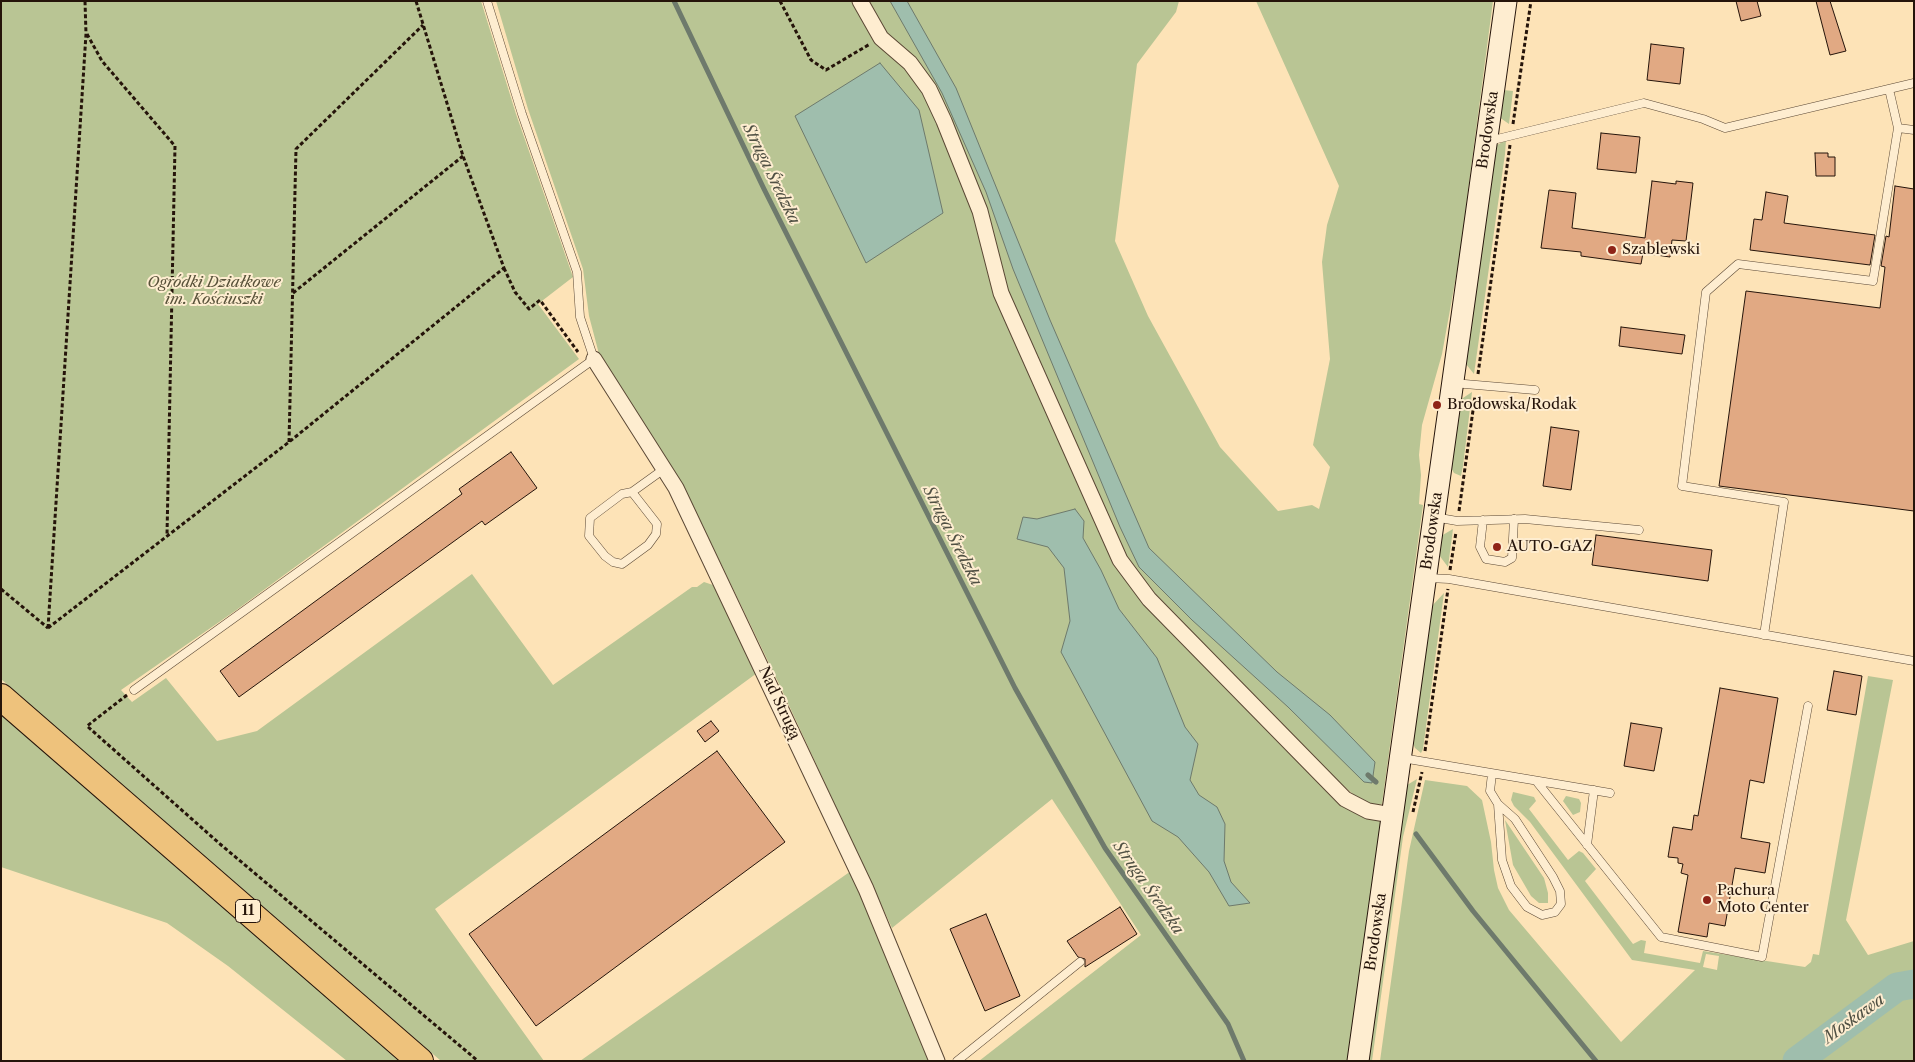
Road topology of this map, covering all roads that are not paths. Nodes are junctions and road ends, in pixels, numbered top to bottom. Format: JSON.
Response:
{"nodes":[{"id":1,"x":487,"y":1,"type":"edge"},
{"id":2,"x":860,"y":1,"type":"edge"},
{"id":3,"x":1506,"y":1,"type":"edge"},
{"id":4,"x":1914,"y":83,"type":"edge"},
{"id":5,"x":1889,"y":89,"type":"junction"},
{"id":6,"x":1898,"y":128,"type":"junction"},
{"id":7,"x":1914,"y":130,"type":"edge"},
{"id":8,"x":1487,"y":142,"type":"junction"},
{"id":9,"x":590,"y":361,"type":"junction"},
{"id":10,"x":1453,"y":383,"type":"junction"},
{"id":11,"x":1535,"y":390,"type":"dead end"},
{"id":12,"x":664,"y":469,"type":"junction"},
{"id":13,"x":632,"y":492,"type":"junction"},
{"id":14,"x":1434,"y":517,"type":"junction"},
{"id":15,"x":1514,"y":519,"type":"junction"},
{"id":16,"x":1483,"y":520,"type":"junction"},
{"id":17,"x":1639,"y":530,"type":"dead end"},
{"id":18,"x":1426,"y":578,"type":"junction"},
{"id":19,"x":1764,"y":635,"type":"junction"},
{"id":20,"x":1914,"y":661,"type":"edge"},
{"id":21,"x":134,"y":690,"type":"road end"},
{"id":22,"x":1,"y":697,"type":"edge"},
{"id":23,"x":1808,"y":706,"type":"dead end"},
{"id":24,"x":1399,"y":765,"type":"junction"},
{"id":25,"x":1492,"y":774,"type":"junction"},
{"id":26,"x":1537,"y":782,"type":"junction"},
{"id":27,"x":1594,"y":790,"type":"junction"},
{"id":28,"x":1610,"y":793,"type":"dead end"},
{"id":29,"x":1498,"y":804,"type":"junction"},
{"id":30,"x":1398,"y":818,"type":"junction"},
{"id":31,"x":1587,"y":845,"type":"junction"},
{"id":32,"x":1080,"y":962,"type":"dead end"},
{"id":33,"x":420,"y":1061,"type":"edge"},
{"id":34,"x":937,"y":1061,"type":"edge"},
{"id":35,"x":957,"y":1061,"type":"edge"},
{"id":36,"x":1358,"y":1061,"type":"edge"}],
"edges":[{"from":1,"to":9,"type":"lane"},
{"from":2,"to":30,"type":"street"},
{"from":3,"to":8,"type":"street","name":"Brodowska"},
{"from":4,"to":5,"type":"lane"},
{"from":5,"to":6,"type":"lane"},
{"from":5,"to":8,"type":"lane"},
{"from":6,"to":7,"type":"lane"},
{"from":6,"to":19,"type":"lane"},
{"from":8,"to":10,"type":"street","name":"Brodowska"},
{"from":9,"to":12,"type":"street","name":"Nad Strugą"},
{"from":9,"to":21,"type":"lane"},
{"from":10,"to":11,"type":"lane"},
{"from":10,"to":14,"type":"street","name":"Brodowska"},
{"from":12,"to":13,"type":"lane"},
{"from":12,"to":34,"type":"street","name":"Nad Strugą"},
{"from":13,"to":13,"type":"lane"},
{"from":14,"to":16,"type":"lane"},
{"from":14,"to":18,"type":"street","name":"Brodowska"},
{"from":15,"to":16,"type":"lane"},
{"from":15,"to":16,"type":"lane"},
{"from":15,"to":17,"type":"lane"},
{"from":18,"to":19,"type":"lane"},
{"from":18,"to":24,"type":"street","name":"Brodowska"},
{"from":19,"to":20,"type":"lane"},
{"from":22,"to":33,"type":"highway","number":"11"},
{"from":23,"to":31,"type":"lane"},
{"from":24,"to":25,"type":"lane"},
{"from":24,"to":30,"type":"street","name":"Brodowska"},
{"from":25,"to":26,"type":"lane"},
{"from":25,"to":29,"type":"lane"},
{"from":26,"to":27,"type":"lane"},
{"from":26,"to":31,"type":"lane"},
{"from":27,"to":28,"type":"lane"},
{"from":27,"to":31,"type":"lane"},
{"from":29,"to":29,"type":"lane"},
{"from":30,"to":36,"type":"street","name":"Brodowska"},
{"from":32,"to":35,"type":"lane"}]}
